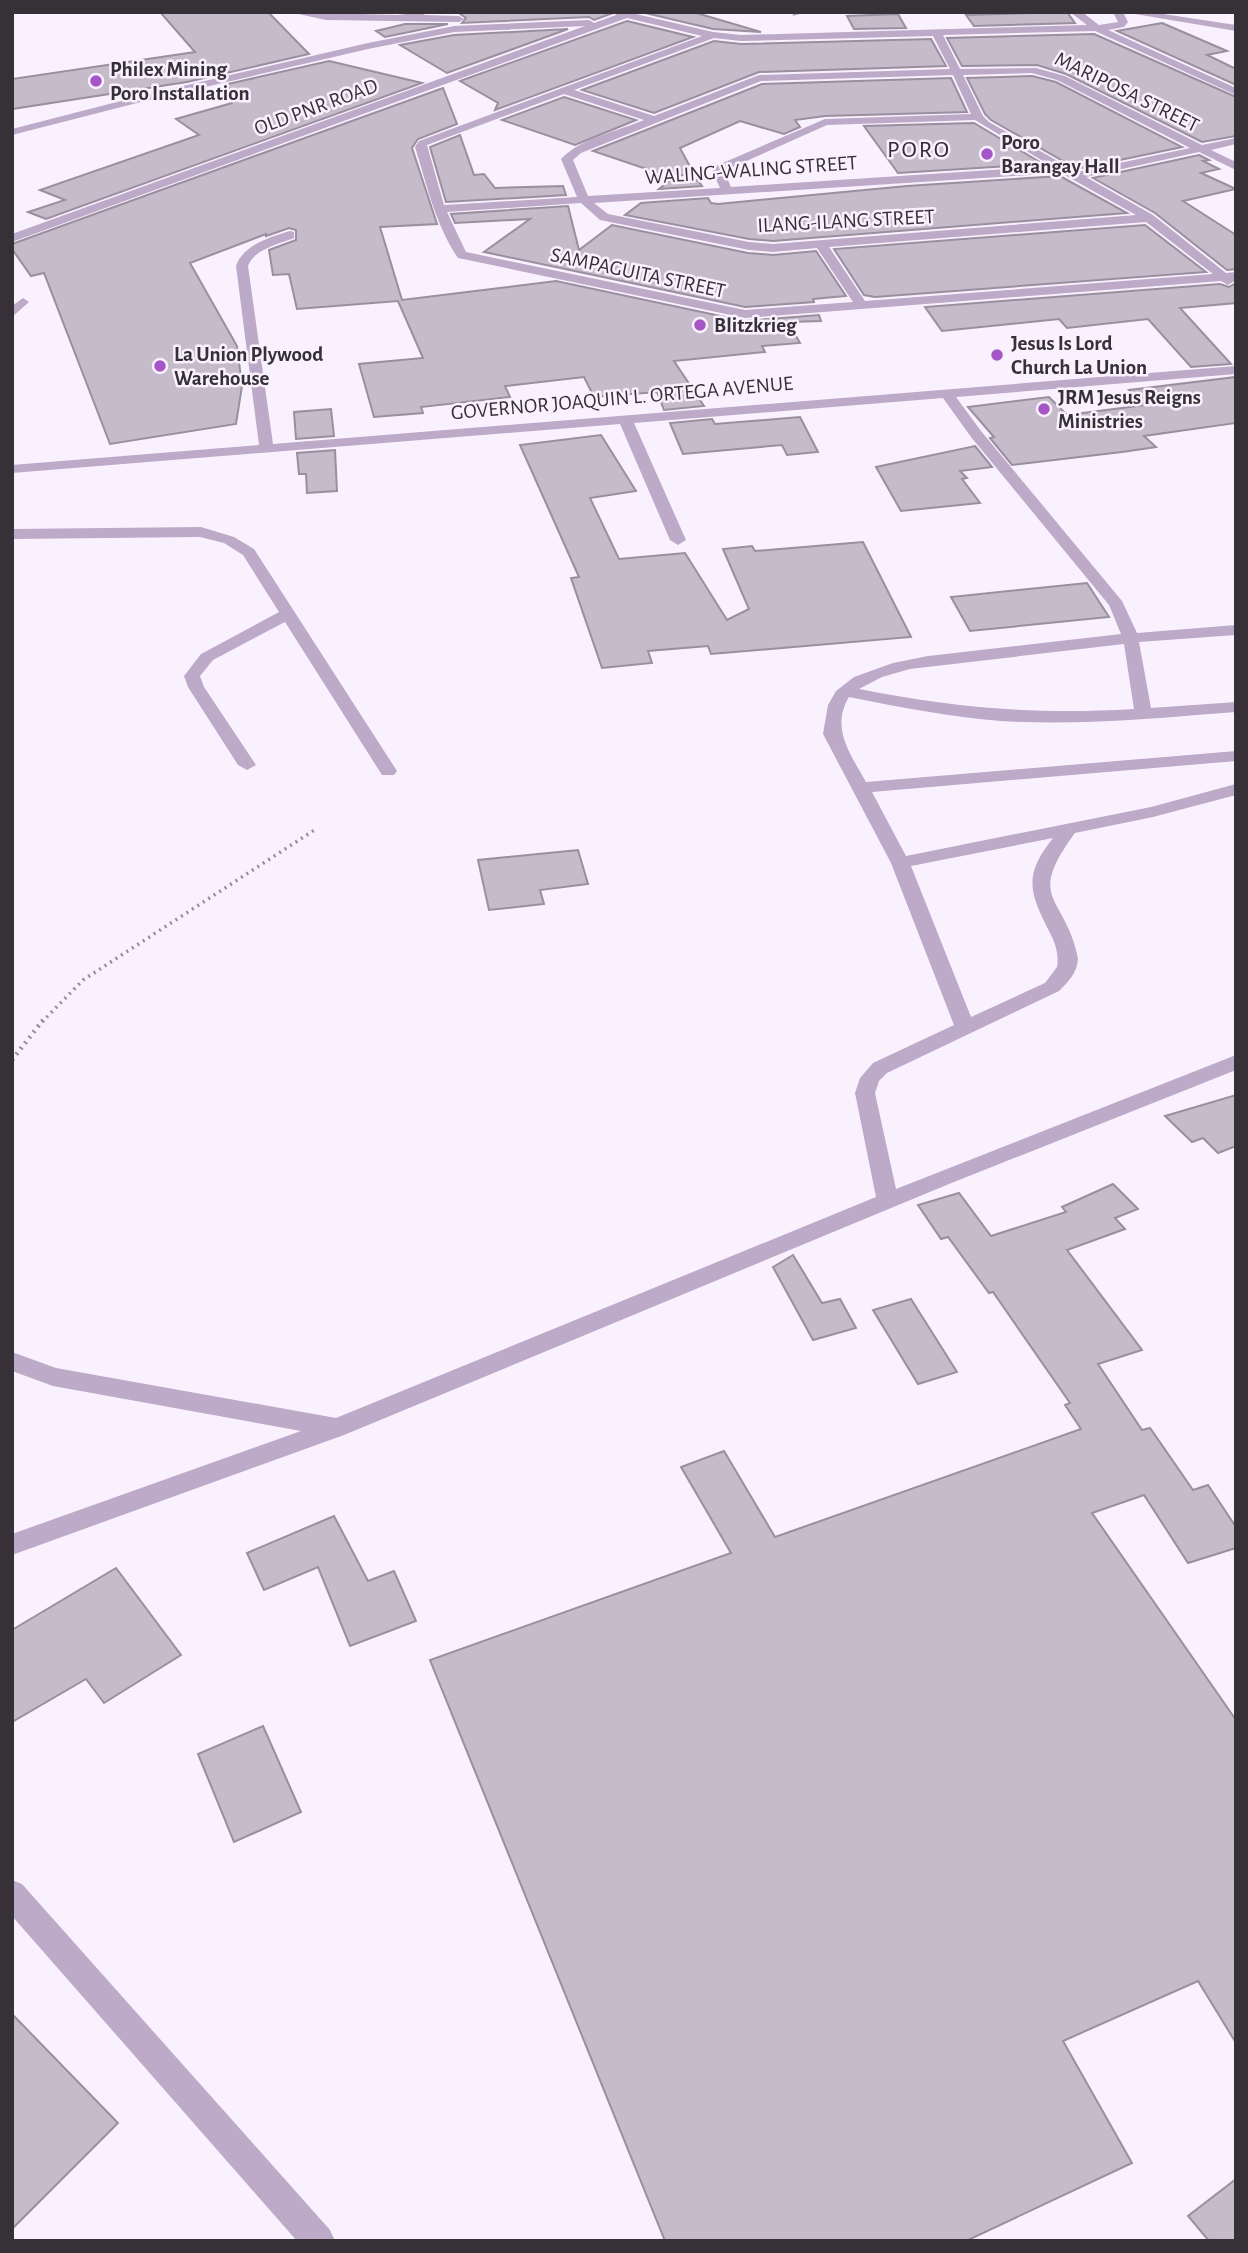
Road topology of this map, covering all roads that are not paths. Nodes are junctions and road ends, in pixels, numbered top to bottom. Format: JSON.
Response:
{"nodes":[{"id":1,"x":294,"y":12,"type":"edge"},
{"id":2,"x":423,"y":12,"type":"edge"},
{"id":3,"x":500,"y":12,"type":"edge"},
{"id":4,"x":1075,"y":12,"type":"edge"},
{"id":5,"x":1118,"y":12,"type":"edge"},
{"id":6,"x":1128,"y":12,"type":"edge"},
{"id":7,"x":619,"y":16,"type":"edge"},
{"id":8,"x":408,"y":18,"type":"junction"},
{"id":9,"x":479,"y":19,"type":"junction"},
{"id":10,"x":1097,"y":28,"type":"junction"},
{"id":11,"x":1236,"y":28,"type":"edge"},
{"id":12,"x":937,"y":33,"type":"junction"},
{"id":13,"x":713,"y":35,"type":"junction"},
{"id":14,"x":955,"y":71,"type":"junction"},
{"id":15,"x":563,"y":90,"type":"junction"},
{"id":16,"x":1236,"y":92,"type":"edge"},
{"id":17,"x":978,"y":117,"type":"junction"},
{"id":18,"x":654,"y":120,"type":"junction"},
{"id":19,"x":12,"y":132,"type":"edge"},
{"id":20,"x":1236,"y":141,"type":"edge"},
{"id":21,"x":1200,"y":149,"type":"junction"},
{"id":22,"x":1236,"y":167,"type":"edge"},
{"id":23,"x":1063,"y":169,"type":"junction"},
{"id":24,"x":1075,"y":176,"type":"junction"},
{"id":25,"x":727,"y":190,"type":"junction"},
{"id":26,"x":584,"y":200,"type":"junction"},
{"id":27,"x":441,"y":209,"type":"junction"},
{"id":28,"x":1149,"y":218,"type":"junction"},
{"id":29,"x":290,"y":236,"type":"dead end"},
{"id":30,"x":12,"y":238,"type":"edge"},
{"id":31,"x":821,"y":245,"type":"junction"},
{"id":32,"x":1230,"y":276,"type":"edge"},
{"id":33,"x":1236,"y":290,"type":"edge"},
{"id":34,"x":23,"y":302,"type":"dead end"},
{"id":35,"x":862,"y":306,"type":"junction"},
{"id":36,"x":12,"y":313,"type":"edge"},
{"id":37,"x":1236,"y":370,"type":"edge"},
{"id":38,"x":947,"y":393,"type":"junction"},
{"id":39,"x":625,"y":419,"type":"junction"},
{"id":40,"x":267,"y":449,"type":"junction"},
{"id":41,"x":12,"y":469,"type":"edge"},
{"id":42,"x":12,"y":534,"type":"edge"},
{"id":43,"x":678,"y":540,"type":"dead end"},
{"id":44,"x":288,"y":614,"type":"junction"},
{"id":45,"x":1236,"y":630,"type":"edge"},
{"id":46,"x":1131,"y":638,"type":"junction"},
{"id":47,"x":845,"y":691,"type":"junction"},
{"id":48,"x":1236,"y":707,"type":"edge"},
{"id":49,"x":1143,"y":714,"type":"junction"},
{"id":50,"x":1236,"y":756,"type":"edge"},
{"id":51,"x":247,"y":765,"type":"dead end"},
{"id":52,"x":388,"y":771,"type":"dead end"},
{"id":53,"x":860,"y":788,"type":"junction"},
{"id":54,"x":1236,"y":789,"type":"edge"},
{"id":55,"x":1069,"y":829,"type":"junction"},
{"id":56,"x":900,"y":863,"type":"junction"},
{"id":57,"x":965,"y":1028,"type":"junction"},
{"id":58,"x":1236,"y":1062,"type":"edge"},
{"id":59,"x":888,"y":1201,"type":"junction"},
{"id":60,"x":12,"y":1361,"type":"edge"},
{"id":61,"x":337,"y":1428,"type":"junction"},
{"id":62,"x":12,"y":1545,"type":"edge"},
{"id":63,"x":12,"y":1895,"type":"edge"},
{"id":64,"x":319,"y":2241,"type":"edge"}],
"edges":[{"from":1,"to":8,"type":"street"},
{"from":2,"to":8,"type":"street"},
{"from":3,"to":9,"type":"street"},
{"from":4,"to":10,"type":"street"},
{"from":5,"to":10,"type":"street"},
{"from":6,"to":11,"type":"street"},
{"from":7,"to":9,"type":"street"},
{"from":7,"to":13,"type":"street"},
{"from":7,"to":19,"type":"street"},
{"from":7,"to":30,"type":"street","name":"OLD PNR ROAD"},
{"from":8,"to":9,"type":"street"},
{"from":10,"to":12,"type":"street"},
{"from":10,"to":16,"type":"street"},
{"from":12,"to":13,"type":"street"},
{"from":12,"to":14,"type":"street"},
{"from":13,"to":15,"type":"street","name":"SAMPAGUITA STREET"},
{"from":14,"to":17,"type":"street"},
{"from":14,"to":18,"type":"street"},
{"from":14,"to":21,"type":"street","name":"MARIPOSA STREET"},
{"from":15,"to":18,"type":"street"},
{"from":15,"to":27,"type":"street","name":"SAMPAGUITA STREET"},
{"from":17,"to":23,"type":"street"},
{"from":17,"to":25,"type":"street"},
{"from":18,"to":26,"type":"street"},
{"from":20,"to":21,"type":"street"},
{"from":21,"to":22,"type":"street","name":"MARIPOSA STREET"},
{"from":21,"to":24,"type":"street"},
{"from":23,"to":24,"type":"street"},
{"from":23,"to":25,"type":"street","name":"WALING-WALING STREET"},
{"from":24,"to":28,"type":"street"},
{"from":25,"to":26,"type":"street","name":"WALING-WALING STREET"},
{"from":26,"to":27,"type":"street","name":"WALING-WALING STREET"},
{"from":26,"to":31,"type":"street","name":"ILANG-ILANG STREET"},
{"from":27,"to":35,"type":"street","name":"SAMPAGUITA STREET"},
{"from":28,"to":31,"type":"street","name":"ILANG-ILANG STREET"},
{"from":28,"to":32,"type":"street"},
{"from":29,"to":40,"type":"street"},
{"from":31,"to":35,"type":"street"},
{"from":32,"to":33,"type":"street"},
{"from":32,"to":35,"type":"street","name":"SAMPAGUITA STREET"},
{"from":34,"to":36,"type":"street"},
{"from":37,"to":38,"type":"street","name":"GOVERNOR JOAQUIN L. ORTEGA AVENUE"},
{"from":38,"to":39,"type":"street","name":"GOVERNOR JOAQUIN L. ORTEGA AVENUE"},
{"from":38,"to":46,"type":"street"},
{"from":39,"to":40,"type":"street","name":"GOVERNOR JOAQUIN L. ORTEGA AVENUE"},
{"from":39,"to":43,"type":"street"},
{"from":40,"to":41,"type":"street","name":"GOVERNOR JOAQUIN L. ORTEGA AVENUE"},
{"from":42,"to":44,"type":"street"},
{"from":44,"to":51,"type":"street"},
{"from":44,"to":52,"type":"street"},
{"from":45,"to":46,"type":"street"},
{"from":46,"to":47,"type":"street"},
{"from":46,"to":49,"type":"street"},
{"from":47,"to":49,"type":"street"},
{"from":47,"to":53,"type":"street"},
{"from":48,"to":49,"type":"street"},
{"from":50,"to":53,"type":"street"},
{"from":53,"to":56,"type":"street"},
{"from":54,"to":55,"type":"street"},
{"from":55,"to":56,"type":"street"},
{"from":55,"to":57,"type":"street"},
{"from":56,"to":57,"type":"street"},
{"from":57,"to":59,"type":"street"},
{"from":58,"to":59,"type":"street"},
{"from":59,"to":61,"type":"street"},
{"from":60,"to":61,"type":"street"},
{"from":61,"to":62,"type":"street"},
{"from":63,"to":64,"type":"street"}]}
